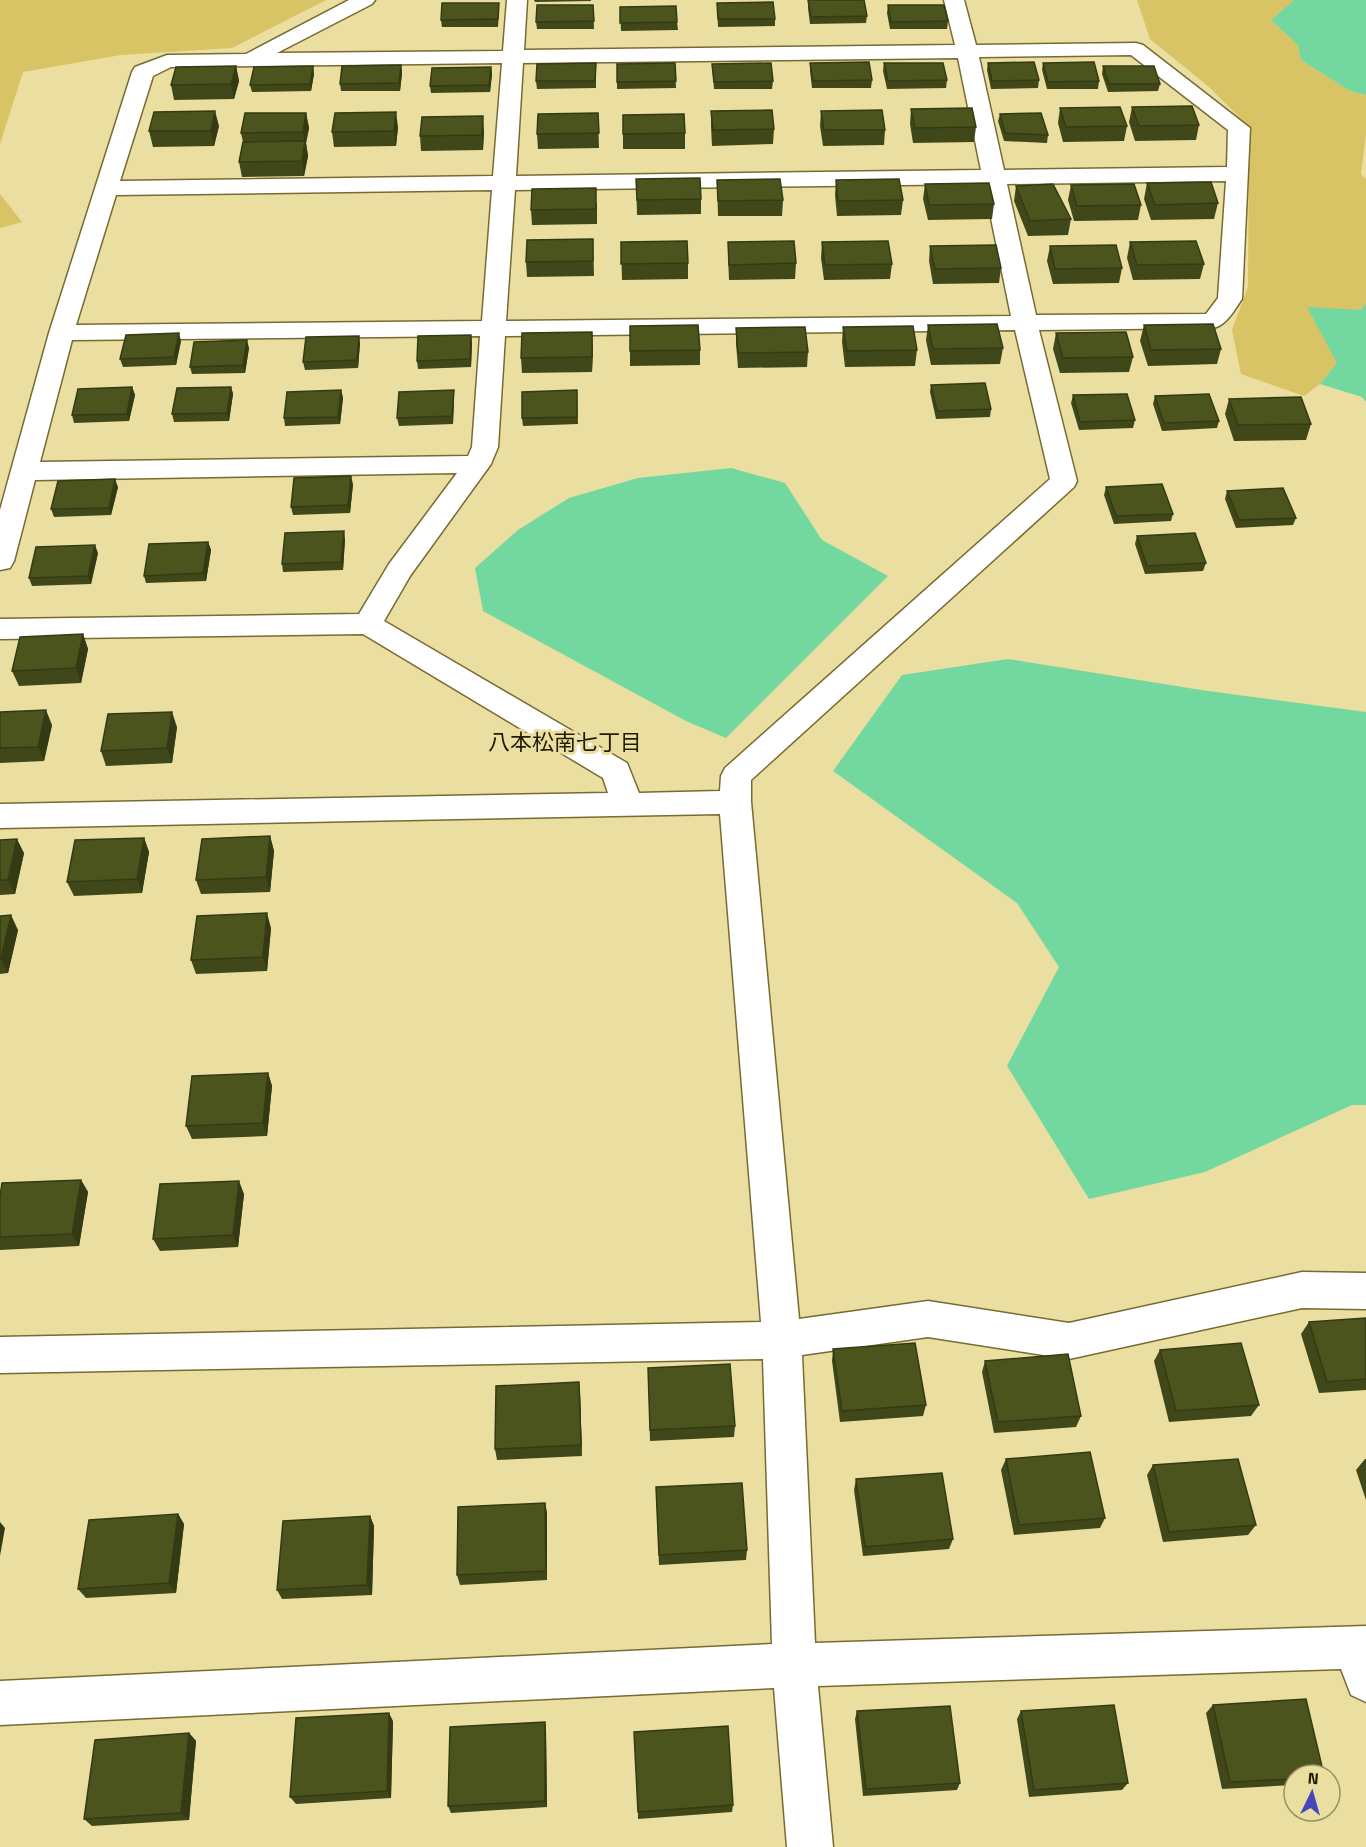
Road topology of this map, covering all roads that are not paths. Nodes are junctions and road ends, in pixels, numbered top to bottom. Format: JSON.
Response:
{"nodes":[{"id":1,"x":365,"y":0,"type":"edge"},
{"id":2,"x":517,"y":0,"type":"edge"},
{"id":3,"x":954,"y":0,"type":"edge"},
{"id":4,"x":967,"y":51,"type":"junction"},
{"id":5,"x":513,"y":58,"type":"junction"},
{"id":6,"x":253,"y":59,"type":"junction"},
{"id":7,"x":1238,"y":174,"type":"junction"},
{"id":8,"x":994,"y":177,"type":"junction"},
{"id":9,"x":504,"y":183,"type":"junction"},
{"id":10,"x":105,"y":188,"type":"junction"},
{"id":11,"x":1025,"y":322,"type":"junction"},
{"id":12,"x":494,"y":329,"type":"junction"},
{"id":13,"x":61,"y":333,"type":"junction"},
{"id":14,"x":478,"y":464,"type":"junction"},
{"id":15,"x":25,"y":471,"type":"junction"},
{"id":16,"x":0,"y":561,"type":"edge"},
{"id":17,"x":368,"y":624,"type":"junction"},
{"id":18,"x":0,"y":629,"type":"edge"},
{"id":19,"x":735,"y":802,"type":"junction"},
{"id":20,"x":627,"y":805,"type":"junction"},
{"id":21,"x":0,"y":816,"type":"edge"},
{"id":22,"x":1366,"y":1291,"type":"edge"},
{"id":23,"x":782,"y":1340,"type":"junction"},
{"id":24,"x":0,"y":1355,"type":"edge"},
{"id":25,"x":1362,"y":1658,"type":"edge"},
{"id":26,"x":794,"y":1665,"type":"junction"},
{"id":27,"x":0,"y":1703,"type":"edge"},
{"id":28,"x":810,"y":1847,"type":"edge"}],
"edges":[{"from":1,"to":6,"type":"street"},
{"from":2,"to":5,"type":"street"},
{"from":3,"to":4,"type":"street"},
{"from":4,"to":5,"type":"street"},
{"from":4,"to":7,"type":"street"},
{"from":4,"to":8,"type":"street"},
{"from":5,"to":6,"type":"street"},
{"from":5,"to":9,"type":"street"},
{"from":6,"to":10,"type":"street"},
{"from":7,"to":8,"type":"street"},
{"from":7,"to":11,"type":"street"},
{"from":8,"to":9,"type":"street"},
{"from":8,"to":11,"type":"street"},
{"from":9,"to":10,"type":"street"},
{"from":9,"to":12,"type":"street"},
{"from":10,"to":13,"type":"street"},
{"from":11,"to":12,"type":"street"},
{"from":11,"to":19,"type":"street"},
{"from":12,"to":13,"type":"street"},
{"from":12,"to":14,"type":"street"},
{"from":13,"to":15,"type":"street"},
{"from":14,"to":15,"type":"street"},
{"from":14,"to":17,"type":"street"},
{"from":15,"to":16,"type":"street"},
{"from":17,"to":18,"type":"street"},
{"from":17,"to":20,"type":"street"},
{"from":19,"to":20,"type":"street"},
{"from":19,"to":23,"type":"street"},
{"from":20,"to":21,"type":"street"},
{"from":22,"to":23,"type":"street"},
{"from":23,"to":24,"type":"street"},
{"from":23,"to":26,"type":"street"},
{"from":25,"to":26,"type":"street"},
{"from":26,"to":27,"type":"street"},
{"from":26,"to":28,"type":"street"}]}
